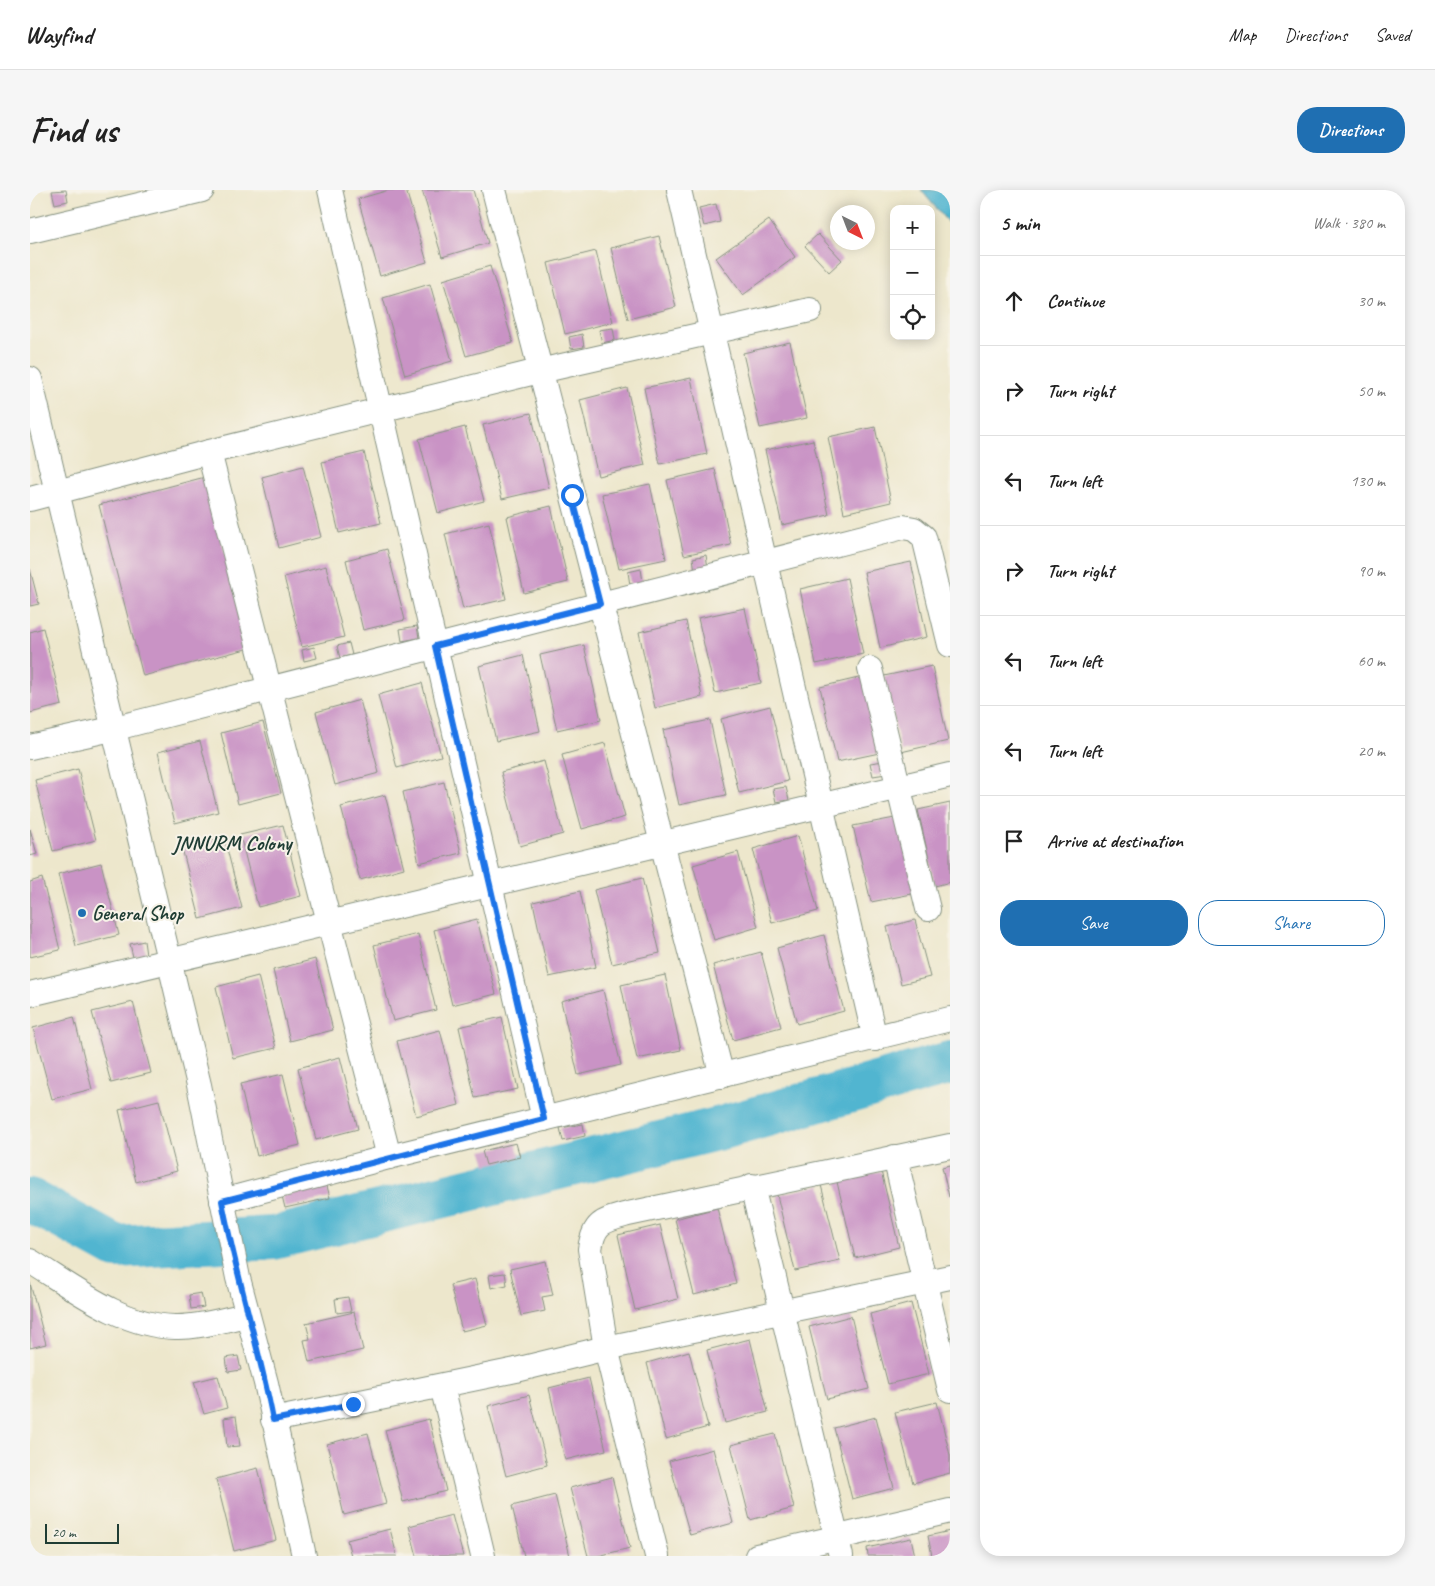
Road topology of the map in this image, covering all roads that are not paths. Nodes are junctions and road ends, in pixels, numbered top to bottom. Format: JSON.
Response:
{"nodes":[{"id":1,"x":202,"y":190,"type":"edge"},
{"id":2,"x":330,"y":190,"type":"edge"},
{"id":3,"x":494,"y":190,"type":"edge"},
{"id":4,"x":679,"y":190,"type":"edge"},
{"id":5,"x":163,"y":195,"type":"edge"},
{"id":6,"x":30,"y":231,"type":"edge"},
{"id":7,"x":810,"y":310,"type":"dead end"},
{"id":8,"x":712,"y":332,"type":"junction"},
{"id":9,"x":541,"y":372,"type":"junction"},
{"id":10,"x":30,"y":379,"type":"edge"},
{"id":11,"x":381,"y":410,"type":"junction"},
{"id":12,"x":209,"y":452,"type":"junction"},
{"id":13,"x":56,"y":493,"type":"junction"},
{"id":14,"x":30,"y":499,"type":"edge"},
{"id":15,"x":765,"y":564,"type":"junction"},
{"id":16,"x":600,"y":604,"type":"junction"},
{"id":17,"x":950,"y":645,"type":"edge"},
{"id":18,"x":435,"y":646,"type":"junction"},
{"id":19,"x":870,"y":669,"type":"dead end"},
{"id":20,"x":269,"y":688,"type":"junction"},
{"id":21,"x":112,"y":729,"type":"junction"},
{"id":22,"x":30,"y":747,"type":"edge"},
{"id":23,"x":950,"y":775,"type":"edge"},
{"id":24,"x":900,"y":786,"type":"junction"},
{"id":25,"x":821,"y":806,"type":"junction"},
{"id":26,"x":662,"y":844,"type":"junction"},
{"id":27,"x":490,"y":885,"type":"junction"},
{"id":28,"x":928,"y":909,"type":"dead end"},
{"id":29,"x":329,"y":924,"type":"junction"},
{"id":30,"x":169,"y":961,"type":"junction"},
{"id":31,"x":30,"y":994,"type":"edge"},
{"id":32,"x":950,"y":1019,"type":"edge"},
{"id":33,"x":875,"y":1039,"type":"junction"},
{"id":34,"x":722,"y":1076,"type":"junction"},
{"id":35,"x":544,"y":1119,"type":"junction"},
{"id":36,"x":950,"y":1146,"type":"edge"},
{"id":37,"x":389,"y":1157,"type":"junction"},
{"id":38,"x":895,"y":1157,"type":"junction"},
{"id":39,"x":752,"y":1186,"type":"junction"},
{"id":40,"x":222,"y":1201,"type":"junction"},
{"id":41,"x":30,"y":1261,"type":"edge"},
{"id":42,"x":950,"y":1276,"type":"edge"},
{"id":43,"x":923,"y":1282,"type":"junction"},
{"id":44,"x":782,"y":1312,"type":"junction"},
{"id":45,"x":247,"y":1315,"type":"junction"},
{"id":46,"x":606,"y":1348,"type":"junction"},
{"id":47,"x":442,"y":1386,"type":"junction"},
{"id":48,"x":950,"y":1390,"type":"edge"},
{"id":49,"x":273,"y":1420,"type":"junction"},
{"id":50,"x":950,"y":1511,"type":"edge"},
{"id":51,"x":838,"y":1546,"type":"edge"},
{"id":52,"x":304,"y":1556,"type":"edge"},
{"id":53,"x":483,"y":1556,"type":"edge"},
{"id":54,"x":657,"y":1556,"type":"edge"},
{"id":55,"x":757,"y":1556,"type":"edge"}],
"edges":[{"from":1,"to":5,"type":"street"},
{"from":2,"to":11,"type":"street"},
{"from":3,"to":9,"type":"street"},
{"from":4,"to":8,"type":"street"},
{"from":5,"to":6,"type":"street"},
{"from":7,"to":8,"type":"street"},
{"from":8,"to":9,"type":"street"},
{"from":8,"to":15,"type":"street"},
{"from":9,"to":11,"type":"street"},
{"from":9,"to":16,"type":"street"},
{"from":10,"to":13,"type":"street"},
{"from":11,"to":12,"type":"street"},
{"from":11,"to":18,"type":"street"},
{"from":12,"to":13,"type":"street"},
{"from":12,"to":20,"type":"street"},
{"from":13,"to":14,"type":"street"},
{"from":13,"to":21,"type":"street"},
{"from":15,"to":16,"type":"street"},
{"from":15,"to":17,"type":"street"},
{"from":15,"to":25,"type":"street"},
{"from":16,"to":18,"type":"street"},
{"from":16,"to":26,"type":"street"},
{"from":18,"to":20,"type":"street"},
{"from":18,"to":27,"type":"street"},
{"from":19,"to":24,"type":"street"},
{"from":20,"to":21,"type":"street"},
{"from":20,"to":29,"type":"street"},
{"from":21,"to":22,"type":"street"},
{"from":21,"to":30,"type":"street"},
{"from":23,"to":24,"type":"street"},
{"from":24,"to":25,"type":"street"},
{"from":24,"to":28,"type":"street"},
{"from":25,"to":26,"type":"street"},
{"from":25,"to":33,"type":"street"},
{"from":26,"to":27,"type":"street"},
{"from":26,"to":34,"type":"street"},
{"from":27,"to":29,"type":"street"},
{"from":27,"to":35,"type":"street"},
{"from":29,"to":30,"type":"street"},
{"from":29,"to":37,"type":"street"},
{"from":30,"to":31,"type":"street"},
{"from":30,"to":40,"type":"street"},
{"from":32,"to":33,"type":"street"},
{"from":33,"to":34,"type":"street"},
{"from":34,"to":35,"type":"street"},
{"from":35,"to":37,"type":"street"},
{"from":36,"to":38,"type":"street"},
{"from":37,"to":40,"type":"street"},
{"from":38,"to":39,"type":"street"},
{"from":38,"to":43,"type":"street"},
{"from":39,"to":44,"type":"street"},
{"from":39,"to":46,"type":"street"},
{"from":40,"to":45,"type":"street"},
{"from":41,"to":45,"type":"street"},
{"from":42,"to":43,"type":"street"},
{"from":43,"to":44,"type":"street"},
{"from":43,"to":48,"type":"street"},
{"from":44,"to":46,"type":"street"},
{"from":44,"to":51,"type":"street"},
{"from":45,"to":49,"type":"street"},
{"from":46,"to":47,"type":"street"},
{"from":46,"to":54,"type":"street"},
{"from":47,"to":49,"type":"street"},
{"from":47,"to":53,"type":"street"},
{"from":49,"to":52,"type":"street"},
{"from":50,"to":51,"type":"street"},
{"from":51,"to":55,"type":"street"}]}
